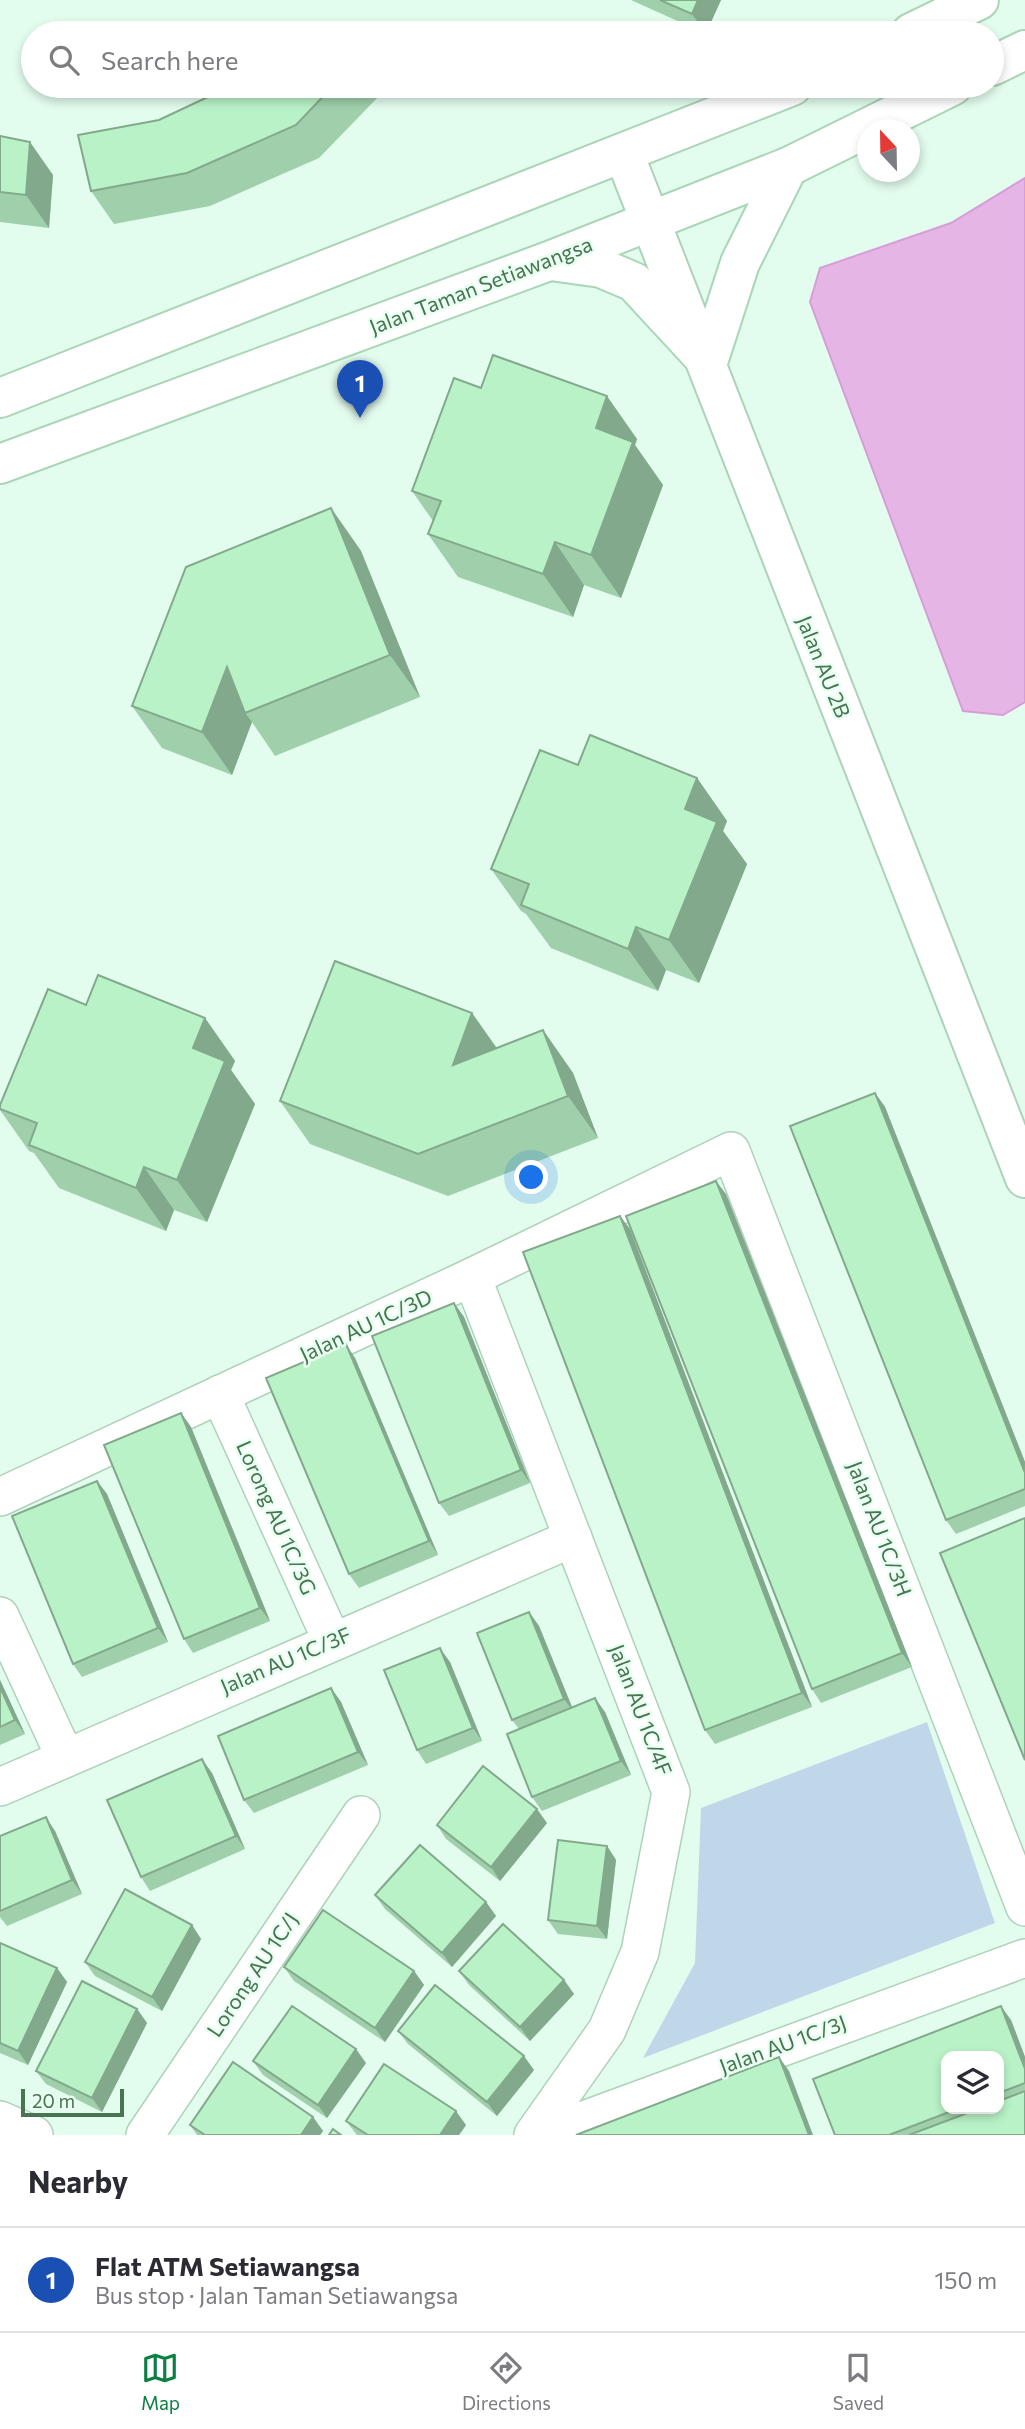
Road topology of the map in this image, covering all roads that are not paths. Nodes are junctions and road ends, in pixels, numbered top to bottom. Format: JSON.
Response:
{"nodes":[{"id":1,"x":979,"y":0,"type":"edge"},
{"id":2,"x":936,"y":21,"type":"edge"},
{"id":3,"x":1025,"y":50,"type":"edge"},
{"id":4,"x":1004,"y":60,"type":"edge"},
{"id":5,"x":762,"y":98,"type":"edge"},
{"id":6,"x":928,"y":98,"type":"edge"},
{"id":7,"x":624,"y":154,"type":"junction"},
{"id":8,"x":788,"y":167,"type":"junction"},
{"id":9,"x":651,"y":221,"type":"junction"},
{"id":10,"x":549,"y":261,"type":"junction"},
{"id":11,"x":708,"y":362,"type":"junction"},
{"id":12,"x":0,"y":398,"type":"edge"},
{"id":13,"x":0,"y":464,"type":"edge"},
{"id":14,"x":731,"y":1152,"type":"joint"},
{"id":15,"x":1025,"y":1178,"type":"edge"},
{"id":16,"x":472,"y":1277,"type":"junction"},
{"id":17,"x":220,"y":1394,"type":"junction"},
{"id":18,"x":0,"y":1497,"type":"edge"},
{"id":19,"x":573,"y":1538,"type":"junction"},
{"id":20,"x":0,"y":1616,"type":"edge"},
{"id":21,"x":332,"y":1641,"type":"junction"},
{"id":22,"x":65,"y":1758,"type":"junction"},
{"id":23,"x":0,"y":1787,"type":"edge"},
{"id":24,"x":360,"y":1815,"type":"dead end"},
{"id":25,"x":1025,"y":1907,"type":"edge"},
{"id":26,"x":1025,"y":1958,"type":"edge"},
{"id":27,"x":0,"y":2120,"type":"edge"},
{"id":28,"x":34,"y":2135,"type":"edge"},
{"id":29,"x":145,"y":2135,"type":"edge"},
{"id":30,"x":533,"y":2135,"type":"edge"},
{"id":31,"x":542,"y":2135,"type":"edge"}],
"edges":[{"from":1,"to":2,"type":"main road"},
{"from":3,"to":4,"type":"main road"},
{"from":5,"to":7,"type":"main road"},
{"from":6,"to":8,"type":"main road","name":"Jalan Taman Setiawangsa"},
{"from":7,"to":9,"type":"main road","name":"Jalan AU 2B"},
{"from":7,"to":12,"type":"main road"},
{"from":8,"to":9,"type":"main road","name":"Jalan Taman Setiawangsa"},
{"from":8,"to":11,"type":"main road"},
{"from":9,"to":10,"type":"main road","name":"Jalan Taman Setiawangsa"},
{"from":9,"to":11,"type":"main road","name":"Jalan AU 2B"},
{"from":10,"to":11,"type":"main road"},
{"from":10,"to":13,"type":"main road","name":"Jalan Taman Setiawangsa"},
{"from":11,"to":15,"type":"main road","name":"Jalan AU 2B"},
{"from":14,"to":16,"type":"street","name":"Jalan AU 1C/3D"},
{"from":14,"to":25,"type":"street","name":"Jalan AU 1C/3H"},
{"from":16,"to":17,"type":"street","name":"Jalan AU 1C/3D"},
{"from":16,"to":19,"type":"street","name":"Jalan AU 1C/4F"},
{"from":17,"to":18,"type":"street","name":"Jalan AU 1C/3D"},
{"from":17,"to":21,"type":"street","name":"Lorong AU 1C/3G"},
{"from":19,"to":21,"type":"street","name":"Jalan AU 1C/3F"},
{"from":19,"to":30,"type":"street","name":"Jalan AU 1C/4F"},
{"from":20,"to":22,"type":"street"},
{"from":21,"to":22,"type":"street","name":"Jalan AU 1C/3F"},
{"from":22,"to":23,"type":"street","name":"Jalan AU 1C/3F"},
{"from":24,"to":29,"type":"street","name":"Lorong AU 1C/J"},
{"from":26,"to":31,"type":"street","name":"Jalan AU 1C/3J"},
{"from":27,"to":28,"type":"street"}]}
